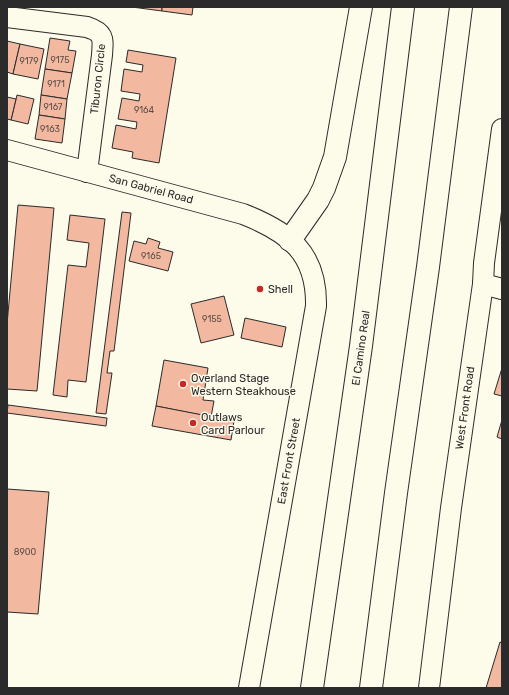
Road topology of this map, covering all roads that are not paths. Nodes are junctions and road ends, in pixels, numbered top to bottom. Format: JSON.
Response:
{"nodes":[{"id":1,"x":361,"y":7,"type":"edge"},
{"id":2,"x":403,"y":7,"type":"edge"},
{"id":3,"x":461,"y":7,"type":"edge"},
{"id":4,"x":7,"y":17,"type":"edge"},
{"id":5,"x":502,"y":129,"type":"edge"},
{"id":6,"x":7,"y":150,"type":"edge"},
{"id":7,"x":86,"y":172,"type":"junction"},
{"id":8,"x":290,"y":240,"type":"junction"},
{"id":9,"x":493,"y":287,"type":"edge"},
{"id":10,"x":249,"y":688,"type":"edge"},
{"id":11,"x":312,"y":688,"type":"edge"},
{"id":12,"x":371,"y":688,"type":"edge"},
{"id":13,"x":429,"y":688,"type":"edge"}],
"edges":[{"from":1,"to":8,"type":"highway"},
{"from":2,"to":11,"type":"highway","name":"El Camino Real"},
{"from":3,"to":12,"type":"highway"},
{"from":4,"to":7,"type":"street","name":"Tiburon Circle"},
{"from":5,"to":9,"type":"street","name":"West Front Road"},
{"from":6,"to":7,"type":"street","name":"San Gabriel Road"},
{"from":7,"to":8,"type":"street","name":"San Gabriel Road"},
{"from":8,"to":10,"type":"street","name":"East Front Street"},
{"from":9,"to":13,"type":"street","name":"West Front Road"}]}
